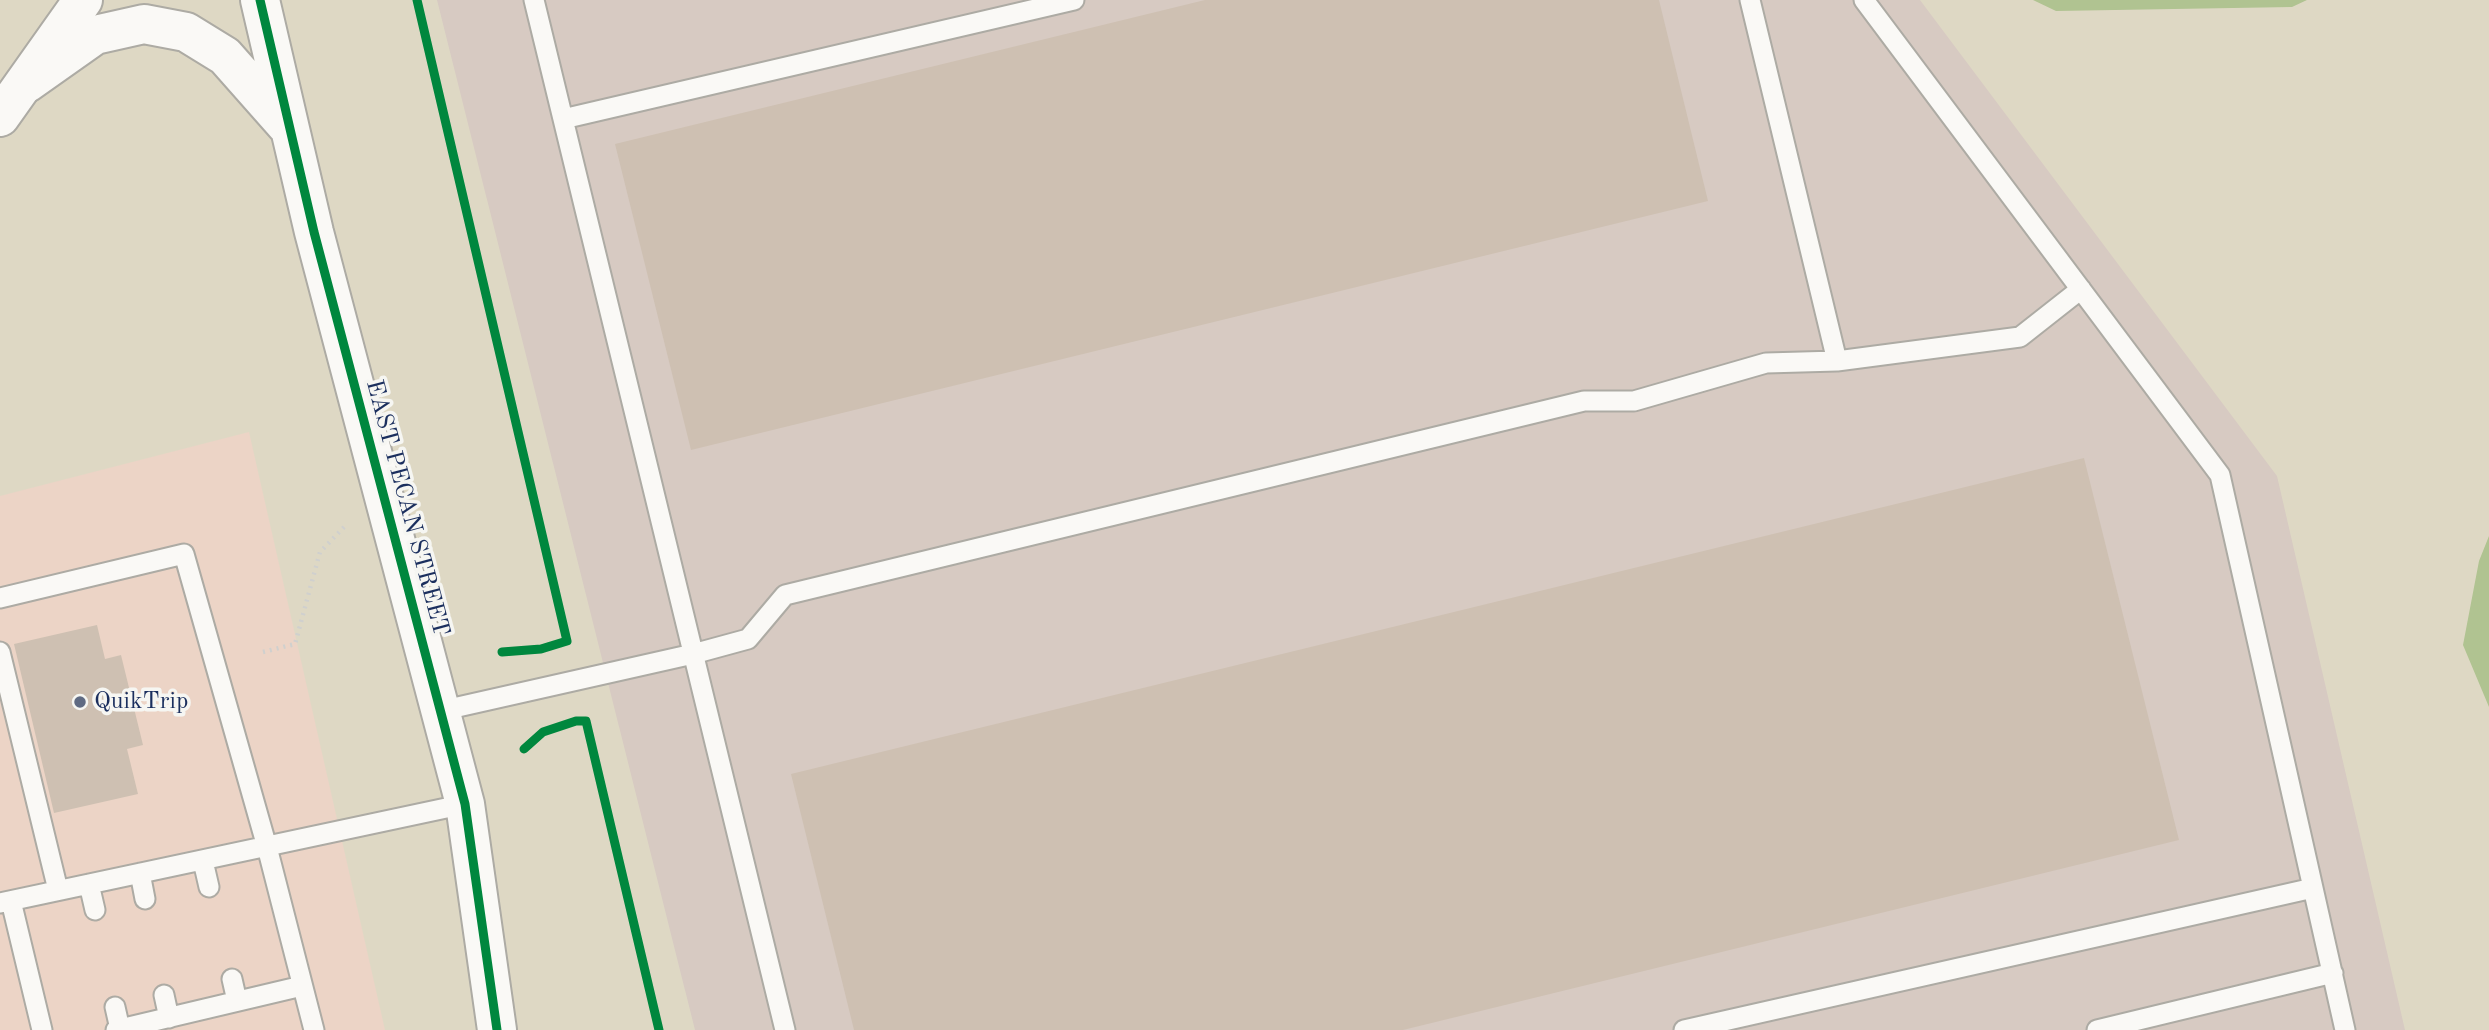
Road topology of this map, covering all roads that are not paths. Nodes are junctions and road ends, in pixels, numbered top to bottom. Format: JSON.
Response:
{"nodes":[{"id":1,"x":83,"y":0,"type":"edge"},
{"id":2,"x":260,"y":0,"type":"edge"},
{"id":3,"x":534,"y":0,"type":"edge"},
{"id":4,"x":1074,"y":0,"type":"edge"},
{"id":5,"x":1750,"y":0,"type":"edge"},
{"id":6,"x":1864,"y":0,"type":"edge"},
{"id":7,"x":23,"y":86,"type":"junction"},
{"id":8,"x":0,"y":117,"type":"edge"},
{"id":9,"x":563,"y":119,"type":"junction"},
{"id":10,"x":291,"y":130,"type":"junction"},
{"id":11,"x":2081,"y":289,"type":"junction"},
{"id":12,"x":1838,"y":361,"type":"junction"},
{"id":13,"x":0,"y":598,"type":"edge"},
{"id":14,"x":0,"y":652,"type":"edge"},
{"id":15,"x":693,"y":654,"type":"junction"},
{"id":16,"x":440,"y":711,"type":"junction"},
{"id":17,"x":465,"y":804,"type":"junction"},
{"id":18,"x":267,"y":847,"type":"junction"},
{"id":19,"x":203,"y":861,"type":"junction"},
{"id":20,"x":140,"y":873,"type":"junction"},
{"id":21,"x":89,"y":884,"type":"junction"},
{"id":22,"x":209,"y":887,"type":"dead end"},
{"id":23,"x":2313,"y":888,"type":"junction"},
{"id":24,"x":58,"y":890,"type":"junction"},
{"id":25,"x":145,"y":899,"type":"dead end"},
{"id":26,"x":5,"y":902,"type":"edge"},
{"id":27,"x":95,"y":910,"type":"dead end"},
{"id":28,"x":2333,"y":973,"type":"junction"},
{"id":29,"x":232,"y":979,"type":"dead end"},
{"id":30,"x":302,"y":986,"type":"junction"},
{"id":31,"x":164,"y":995,"type":"dead end"},
{"id":32,"x":237,"y":1001,"type":"junction"},
{"id":33,"x":115,"y":1007,"type":"dead end"},
{"id":34,"x":169,"y":1018,"type":"junction"},
{"id":35,"x":42,"y":1030,"type":"edge"},
{"id":36,"x":118,"y":1030,"type":"edge"},
{"id":37,"x":314,"y":1030,"type":"edge"},
{"id":38,"x":497,"y":1030,"type":"edge"},
{"id":39,"x":785,"y":1030,"type":"edge"},
{"id":40,"x":1685,"y":1030,"type":"edge"},
{"id":41,"x":2097,"y":1030,"type":"edge"},
{"id":42,"x":2345,"y":1030,"type":"edge"}],
"edges":[{"from":1,"to":7,"type":"main road"},
{"from":2,"to":10,"type":"main road","name":"EAST PECAN STREET"},
{"from":3,"to":9,"type":"lane"},
{"from":4,"to":9,"type":"lane"},
{"from":5,"to":12,"type":"lane"},
{"from":6,"to":11,"type":"lane"},
{"from":7,"to":8,"type":"main road"},
{"from":7,"to":10,"type":"main road"},
{"from":9,"to":15,"type":"lane"},
{"from":10,"to":16,"type":"main road","name":"EAST PECAN STREET"},
{"from":11,"to":12,"type":"lane"},
{"from":11,"to":23,"type":"lane"},
{"from":12,"to":15,"type":"lane"},
{"from":13,"to":18,"type":"lane"},
{"from":14,"to":24,"type":"lane"},
{"from":15,"to":16,"type":"lane"},
{"from":15,"to":39,"type":"lane"},
{"from":16,"to":17,"type":"main road","name":"EAST PECAN STREET"},
{"from":17,"to":18,"type":"lane"},
{"from":17,"to":38,"type":"main road","name":"EAST PECAN STREET"},
{"from":18,"to":19,"type":"lane"},
{"from":18,"to":30,"type":"lane"},
{"from":19,"to":20,"type":"lane"},
{"from":19,"to":22,"type":"lane"},
{"from":20,"to":21,"type":"lane"},
{"from":20,"to":25,"type":"lane"},
{"from":21,"to":24,"type":"lane"},
{"from":21,"to":27,"type":"lane"},
{"from":23,"to":28,"type":"lane"},
{"from":23,"to":40,"type":"lane"},
{"from":24,"to":26,"type":"lane"},
{"from":26,"to":35,"type":"lane"},
{"from":28,"to":41,"type":"lane"},
{"from":28,"to":42,"type":"lane"},
{"from":29,"to":32,"type":"lane"},
{"from":30,"to":32,"type":"lane"},
{"from":30,"to":37,"type":"lane"},
{"from":31,"to":34,"type":"lane"},
{"from":32,"to":34,"type":"lane"},
{"from":33,"to":36,"type":"lane"},
{"from":34,"to":36,"type":"lane"}]}
